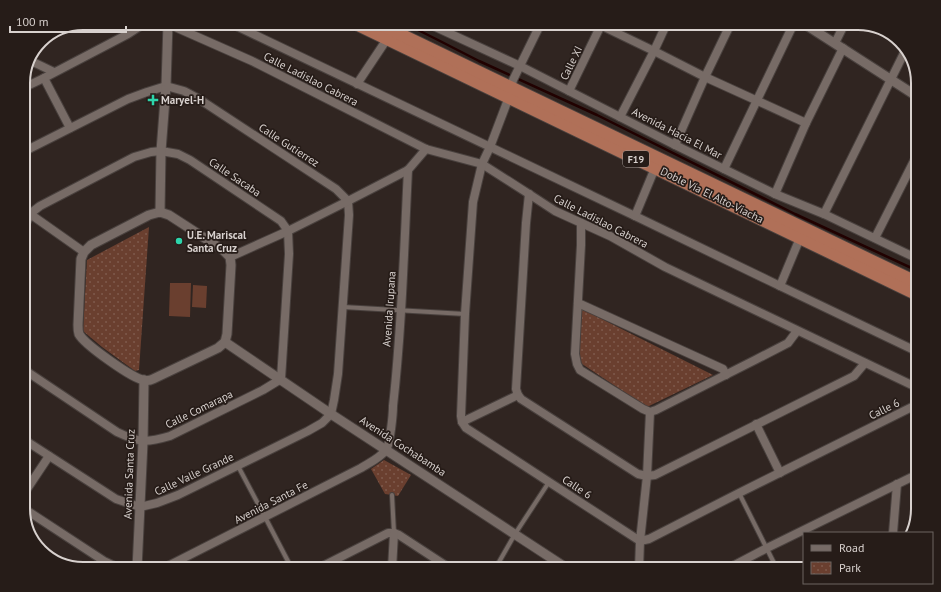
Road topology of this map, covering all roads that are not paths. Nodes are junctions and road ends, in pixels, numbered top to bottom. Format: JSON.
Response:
{"nodes":[{"id":1,"x":134,"y":30,"type":"edge"},
{"id":2,"x":168,"y":30,"type":"edge"},
{"id":3,"x":183,"y":30,"type":"edge"},
{"id":4,"x":245,"y":30,"type":"edge"},
{"id":5,"x":368,"y":30,"type":"edge"},
{"id":6,"x":393,"y":30,"type":"edge"},
{"id":7,"x":438,"y":30,"type":"edge"},
{"id":8,"x":538,"y":30,"type":"edge"},
{"id":9,"x":597,"y":30,"type":"edge"},
{"id":10,"x":612,"y":30,"type":"edge"},
{"id":11,"x":664,"y":30,"type":"edge"},
{"id":12,"x":728,"y":30,"type":"edge"},
{"id":13,"x":791,"y":30,"type":"edge"},
{"id":14,"x":814,"y":30,"type":"edge"},
{"id":15,"x":843,"y":30,"type":"edge"},
{"id":16,"x":387,"y":39,"type":"junction"},
{"id":17,"x":839,"y":46,"type":"junction"},
{"id":18,"x":654,"y":51,"type":"junction"},
{"id":19,"x":903,"y":55,"type":"edge"},
{"id":20,"x":34,"y":62,"type":"edge"},
{"id":21,"x":54,"y":72,"type":"junction"},
{"id":22,"x":705,"y":77,"type":"junction"},
{"id":23,"x":44,"y":78,"type":"junction"},
{"id":24,"x":891,"y":79,"type":"junction"},
{"id":25,"x":514,"y":81,"type":"junction"},
{"id":26,"x":357,"y":84,"type":"junction"},
{"id":27,"x":30,"y":85,"type":"edge"},
{"id":28,"x":166,"y":86,"type":"junction"},
{"id":29,"x":570,"y":90,"type":"junction"},
{"id":30,"x":911,"y":92,"type":"edge"},
{"id":31,"x":757,"y":100,"type":"junction"},
{"id":32,"x":620,"y":117,"type":"junction"},
{"id":33,"x":806,"y":124,"type":"junction"},
{"id":34,"x":70,"y":128,"type":"junction"},
{"id":35,"x":676,"y":145,"type":"junction"},
{"id":36,"x":490,"y":147,"type":"junction"},
{"id":37,"x":30,"y":148,"type":"edge"},
{"id":38,"x":426,"y":149,"type":"junction"},
{"id":39,"x":161,"y":151,"type":"junction"},
{"id":40,"x":482,"y":164,"type":"junction"},
{"id":41,"x":911,"y":167,"type":"edge"},
{"id":42,"x":655,"y":168,"type":"junction"},
{"id":43,"x":724,"y":169,"type":"junction"},
{"id":44,"x":408,"y":170,"type":"junction"},
{"id":45,"x":529,"y":194,"type":"junction"},
{"id":46,"x":775,"y":194,"type":"junction"},
{"id":47,"x":348,"y":201,"type":"junction"},
{"id":48,"x":160,"y":212,"type":"junction"},
{"id":49,"x":31,"y":214,"type":"joint"},
{"id":50,"x":824,"y":214,"type":"junction"},
{"id":51,"x":635,"y":216,"type":"junction"},
{"id":52,"x":581,"y":223,"type":"junction"},
{"id":53,"x":288,"y":231,"type":"junction"},
{"id":54,"x":800,"y":238,"type":"junction"},
{"id":55,"x":875,"y":238,"type":"junction"},
{"id":56,"x":84,"y":252,"type":"junction"},
{"id":57,"x":911,"y":256,"type":"edge"},
{"id":58,"x":230,"y":257,"type":"junction"},
{"id":59,"x":911,"y":280,"type":"edge"},
{"id":60,"x":780,"y":286,"type":"junction"},
{"id":61,"x":911,"y":292,"type":"edge"},
{"id":62,"x":578,"y":302,"type":"junction"},
{"id":63,"x":343,"y":307,"type":"junction"},
{"id":64,"x":401,"y":310,"type":"junction"},
{"id":65,"x":464,"y":314,"type":"junction"},
{"id":66,"x":798,"y":331,"type":"junction"},
{"id":67,"x":225,"y":342,"type":"junction"},
{"id":68,"x":911,"y":349,"type":"edge"},
{"id":69,"x":865,"y":364,"type":"junction"},
{"id":70,"x":30,"y":373,"type":"edge"},
{"id":71,"x":726,"y":374,"type":"junction"},
{"id":72,"x":281,"y":379,"type":"junction"},
{"id":73,"x":144,"y":380,"type":"junction"},
{"id":74,"x":911,"y":385,"type":"edge"},
{"id":75,"x":518,"y":395,"type":"junction"},
{"id":76,"x":911,"y":408,"type":"edge"},
{"id":77,"x":650,"y":412,"type":"junction"},
{"id":78,"x":331,"y":414,"type":"junction"},
{"id":79,"x":462,"y":422,"type":"junction"},
{"id":80,"x":756,"y":424,"type":"junction"},
{"id":81,"x":143,"y":442,"type":"junction"},
{"id":82,"x":30,"y":444,"type":"edge"},
{"id":83,"x":387,"y":450,"type":"junction"},
{"id":84,"x":49,"y":456,"type":"junction"},
{"id":85,"x":238,"y":466,"type":"junction"},
{"id":86,"x":780,"y":473,"type":"junction"},
{"id":87,"x":647,"y":476,"type":"junction"},
{"id":88,"x":911,"y":477,"type":"edge"},
{"id":89,"x":549,"y":482,"type":"junction"},
{"id":90,"x":30,"y":484,"type":"edge"},
{"id":91,"x":897,"y":484,"type":"junction"},
{"id":92,"x":738,"y":493,"type":"junction"},
{"id":93,"x":392,"y":495,"type":"dead end"},
{"id":94,"x":140,"y":507,"type":"junction"},
{"id":95,"x":30,"y":513,"type":"edge"},
{"id":96,"x":265,"y":517,"type":"junction"},
{"id":97,"x":893,"y":532,"type":"edge"},
{"id":98,"x":394,"y":533,"type":"junction"},
{"id":99,"x":515,"y":534,"type":"junction"},
{"id":100,"x":640,"y":541,"type":"junction"},
{"id":101,"x":767,"y":548,"type":"junction"},
{"id":102,"x":106,"y":562,"type":"edge"},
{"id":103,"x":137,"y":562,"type":"edge"},
{"id":104,"x":176,"y":562,"type":"edge"},
{"id":105,"x":288,"y":562,"type":"edge"},
{"id":106,"x":331,"y":562,"type":"edge"},
{"id":107,"x":392,"y":562,"type":"edge"},
{"id":108,"x":440,"y":562,"type":"edge"},
{"id":109,"x":499,"y":562,"type":"edge"},
{"id":110,"x":557,"y":562,"type":"edge"},
{"id":111,"x":639,"y":562,"type":"edge"},
{"id":112,"x":740,"y":562,"type":"edge"},
{"id":113,"x":774,"y":562,"type":"edge"}],
"edges":[{"from":1,"to":21,"type":"street"},
{"from":2,"to":28,"type":"street"},
{"from":3,"to":38,"type":"street","name":"Calle Ladislao Cabrera"},
{"from":4,"to":26,"type":"street"},
{"from":5,"to":16,"type":"highway","name":"Doble Vía El Alto-Viacha","number":"F19"},
{"from":6,"to":25,"type":"highway","name":"Doble Vía El Alto-Viacha","number":"F19"},
{"from":7,"to":25,"type":"street","name":"Avenida Hacia El Mar"},
{"from":8,"to":25,"type":"street"},
{"from":9,"to":29,"type":"street","name":"Calle XI"},
{"from":10,"to":18,"type":"street"},
{"from":11,"to":18,"type":"street"},
{"from":12,"to":22,"type":"street"},
{"from":13,"to":31,"type":"street"},
{"from":14,"to":17,"type":"street"},
{"from":15,"to":17,"type":"street"},
{"from":16,"to":25,"type":"highway","name":"Doble Vía El Alto-Viacha","number":"F19"},
{"from":16,"to":26,"type":"street"},
{"from":17,"to":24,"type":"street"},
{"from":17,"to":33,"type":"street"},
{"from":18,"to":22,"type":"street"},
{"from":18,"to":32,"type":"street"},
{"from":19,"to":24,"type":"street"},
{"from":20,"to":21,"type":"street"},
{"from":21,"to":23,"type":"street"},
{"from":22,"to":31,"type":"street"},
{"from":22,"to":35,"type":"street"},
{"from":23,"to":27,"type":"street"},
{"from":23,"to":34,"type":"street"},
{"from":24,"to":30,"type":"street"},
{"from":24,"to":50,"type":"street"},
{"from":25,"to":29,"type":"street","name":"Avenida Hacia El Mar"},
{"from":25,"to":36,"type":"street"},
{"from":25,"to":42,"type":"highway","name":"Doble Vía El Alto-Viacha","number":"F19"},
{"from":25,"to":59,"type":"highway","name":"Doble Vía El Alto-Viacha","number":"F19"},
{"from":26,"to":36,"type":"street"},
{"from":28,"to":34,"type":"street"},
{"from":28,"to":39,"type":"street"},
{"from":28,"to":47,"type":"street","name":"Calle Gutierrez"},
{"from":29,"to":32,"type":"street","name":"Avenida Hacia El Mar"},
{"from":31,"to":33,"type":"street"},
{"from":31,"to":43,"type":"street"},
{"from":32,"to":35,"type":"street","name":"Avenida Hacia El Mar"},
{"from":33,"to":46,"type":"street"},
{"from":34,"to":37,"type":"street"},
{"from":35,"to":43,"type":"street","name":"Avenida Hacia El Mar"},
{"from":36,"to":40,"type":"street"},
{"from":36,"to":51,"type":"street"},
{"from":38,"to":40,"type":"street","name":"Calle Ladislao Cabrera"},
{"from":38,"to":44,"type":"street"},
{"from":39,"to":48,"type":"street"},
{"from":39,"to":49,"type":"street","name":"Calle Sacaba"},
{"from":39,"to":53,"type":"street","name":"Calle Sacaba"},
{"from":40,"to":45,"type":"street","name":"Calle Ladislao Cabrera"},
{"from":40,"to":65,"type":"street"},
{"from":41,"to":55,"type":"street"},
{"from":42,"to":51,"type":"street"},
{"from":42,"to":54,"type":"highway","name":"Doble Vía El Alto-Viacha","number":"F19"},
{"from":43,"to":46,"type":"street","name":"Avenida Hacia El Mar"},
{"from":44,"to":47,"type":"street"},
{"from":44,"to":64,"type":"street","name":"Avenida Irupana"},
{"from":45,"to":52,"type":"street","name":"Calle Ladislao Cabrera"},
{"from":45,"to":75,"type":"street"},
{"from":46,"to":50,"type":"street","name":"Avenida Hacia El Mar"},
{"from":47,"to":53,"type":"street"},
{"from":47,"to":63,"type":"street"},
{"from":48,"to":56,"type":"street"},
{"from":48,"to":58,"type":"street"},
{"from":49,"to":56,"type":"street"},
{"from":50,"to":55,"type":"street","name":"Avenida Hacia El Mar"},
{"from":51,"to":60,"type":"street"},
{"from":52,"to":62,"type":"street"},
{"from":52,"to":66,"type":"street","name":"Calle Ladislao Cabrera"},
{"from":53,"to":58,"type":"street"},
{"from":53,"to":72,"type":"street"},
{"from":54,"to":60,"type":"street"},
{"from":54,"to":61,"type":"highway","name":"Doble Vía El Alto-Viacha","number":"F19"},
{"from":55,"to":57,"type":"street","name":"Avenida Hacia El Mar"},
{"from":56,"to":73,"type":"street"},
{"from":58,"to":67,"type":"street"},
{"from":60,"to":68,"type":"street"},
{"from":62,"to":71,"type":"street"},
{"from":62,"to":77,"type":"street"},
{"from":63,"to":64,"type":"lane"},
{"from":63,"to":78,"type":"street"},
{"from":64,"to":65,"type":"lane"},
{"from":64,"to":83,"type":"street","name":"Avenida Irupana"},
{"from":65,"to":79,"type":"street"},
{"from":66,"to":69,"type":"street","name":"Calle Ladislao Cabrera"},
{"from":66,"to":71,"type":"street"},
{"from":67,"to":72,"type":"street","name":"Avenida Cochabamba"},
{"from":67,"to":73,"type":"street"},
{"from":69,"to":74,"type":"street","name":"Calle Ladislao Cabrera"},
{"from":69,"to":80,"type":"street"},
{"from":70,"to":81,"type":"street","name":"Calle Comarapa"},
{"from":71,"to":77,"type":"street"},
{"from":72,"to":78,"type":"street","name":"Avenida Cochabamba"},
{"from":72,"to":81,"type":"street","name":"Calle Comarapa"},
{"from":73,"to":81,"type":"street","name":"Avenida Santa Cruz"},
{"from":75,"to":79,"type":"street"},
{"from":75,"to":87,"type":"street"},
{"from":76,"to":86,"type":"street","name":"Calle 6"},
{"from":77,"to":87,"type":"street"},
{"from":78,"to":83,"type":"street","name":"Avenida Cochabamba"},
{"from":78,"to":85,"type":"street","name":"Calle Valle Grande"},
{"from":79,"to":89,"type":"street","name":"Calle 6"},
{"from":80,"to":86,"type":"street"},
{"from":80,"to":87,"type":"street"},
{"from":81,"to":94,"type":"street","name":"Avenida Santa Cruz"},
{"from":82,"to":84,"type":"street"},
{"from":83,"to":96,"type":"street","name":"Avenida Santa Fe"},
{"from":83,"to":99,"type":"street","name":"Avenida Cochabamba"},
{"from":84,"to":90,"type":"street"},
{"from":84,"to":94,"type":"street"},
{"from":85,"to":94,"type":"street","name":"Calle Valle Grande"},
{"from":85,"to":96,"type":"lane"},
{"from":86,"to":92,"type":"street","name":"Calle 6"},
{"from":87,"to":100,"type":"street"},
{"from":88,"to":91,"type":"street"},
{"from":89,"to":99,"type":"lane"},
{"from":89,"to":100,"type":"street","name":"Calle 6"},
{"from":91,"to":97,"type":"street"},
{"from":91,"to":101,"type":"street"},
{"from":92,"to":100,"type":"street","name":"Calle 6"},
{"from":92,"to":101,"type":"lane"},
{"from":93,"to":98,"type":"lane"},
{"from":94,"to":103,"type":"street","name":"Avenida Santa Cruz"},
{"from":95,"to":102,"type":"street"},
{"from":96,"to":104,"type":"street","name":"Avenida Santa Fe"},
{"from":96,"to":105,"type":"lane"},
{"from":98,"to":106,"type":"street"},
{"from":98,"to":107,"type":"street"},
{"from":98,"to":108,"type":"street"},
{"from":99,"to":109,"type":"lane"},
{"from":99,"to":110,"type":"street","name":"Avenida Cochabamba"},
{"from":100,"to":111,"type":"street"},
{"from":101,"to":112,"type":"street"},
{"from":101,"to":113,"type":"lane"}]}
